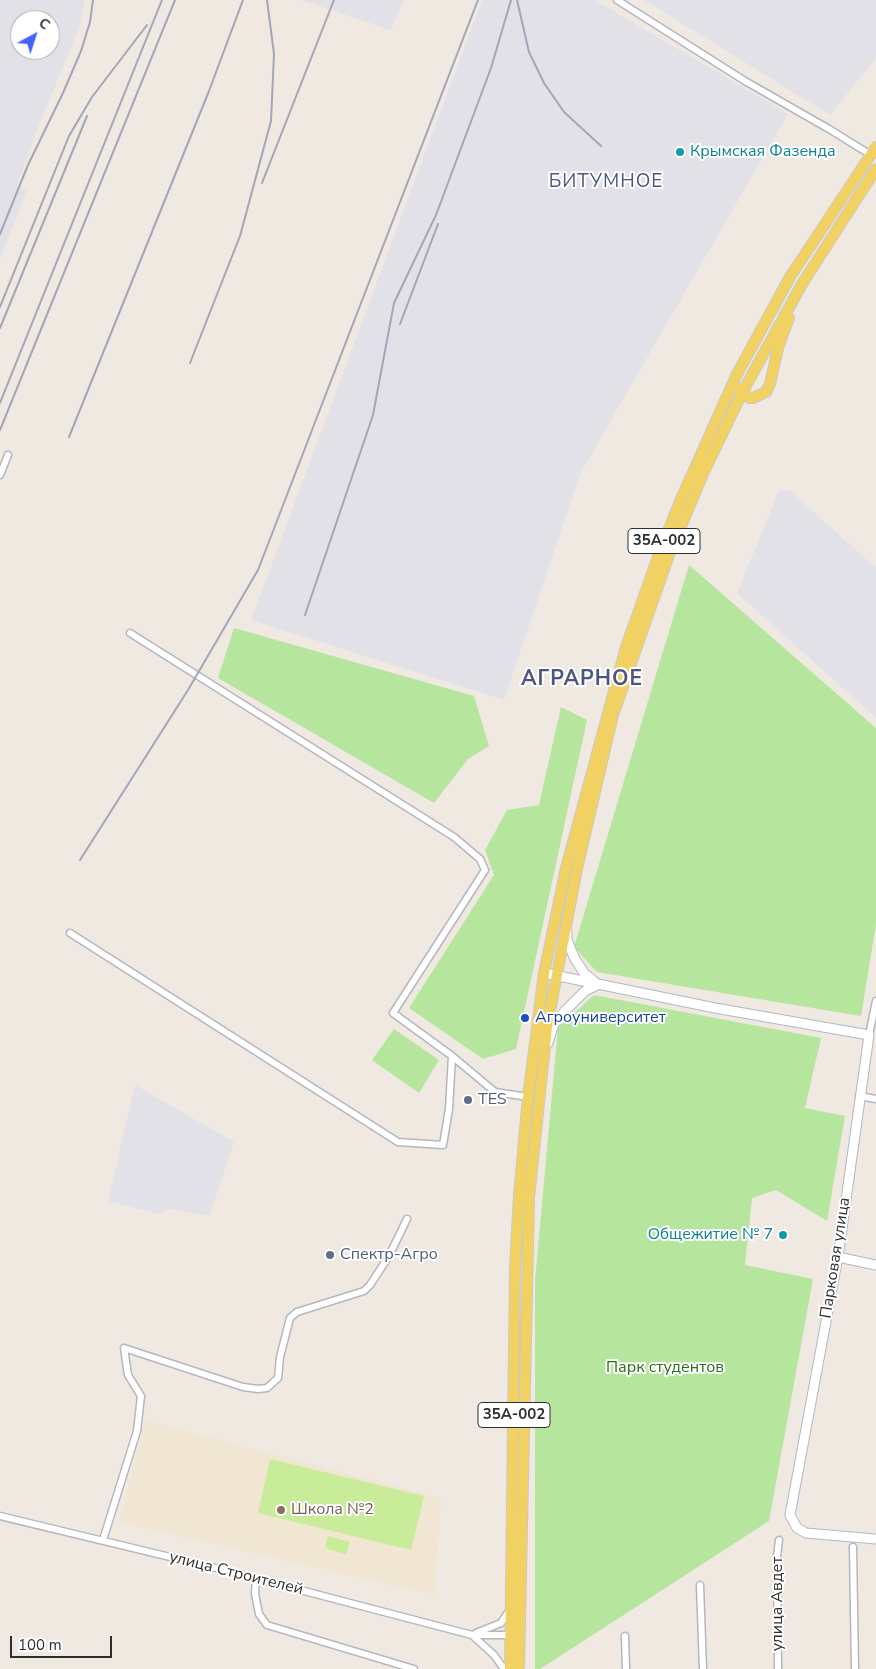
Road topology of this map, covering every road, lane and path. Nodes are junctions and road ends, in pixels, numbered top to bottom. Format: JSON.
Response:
{"nodes":[{"id":1,"x":617,"y":0,"type":"edge"},
{"id":2,"x":873,"y":151,"type":"edge"},
{"id":3,"x":876,"y":169,"type":"edge"},
{"id":4,"x":876,"y":178,"type":"edge"},
{"id":5,"x":830,"y":240,"type":"junction"},
{"id":6,"x":802,"y":284,"type":"junction"},
{"id":7,"x":737,"y":374,"type":"junction"},
{"id":8,"x":742,"y":393,"type":"junction"},
{"id":9,"x":8,"y":456,"type":"dead end"},
{"id":10,"x":0,"y":474,"type":"edge"},
{"id":11,"x":130,"y":633,"type":"dead end"},
{"id":12,"x":567,"y":915,"type":"junction"},
{"id":13,"x":70,"y":933,"type":"dead end"},
{"id":14,"x":544,"y":972,"type":"junction"},
{"id":15,"x":556,"y":975,"type":"junction"},
{"id":16,"x":598,"y":984,"type":"junction"},
{"id":17,"x":876,"y":1001,"type":"edge"},
{"id":18,"x":869,"y":1034,"type":"junction"},
{"id":19,"x":452,"y":1056,"type":"junction"},
{"id":20,"x":543,"y":1058,"type":"junction"},
{"id":21,"x":859,"y":1096,"type":"junction"},
{"id":22,"x":528,"y":1097,"type":"junction"},
{"id":23,"x":876,"y":1099,"type":"edge"},
{"id":24,"x":407,"y":1219,"type":"dead end"},
{"id":25,"x":838,"y":1257,"type":"junction"},
{"id":26,"x":876,"y":1265,"type":"edge"},
{"id":27,"x":0,"y":1516,"type":"edge"},
{"id":28,"x":876,"y":1539,"type":"edge"},
{"id":29,"x":103,"y":1540,"type":"junction"},
{"id":30,"x":779,"y":1540,"type":"dead end"},
{"id":31,"x":853,"y":1547,"type":"dead end"},
{"id":32,"x":256,"y":1578,"type":"junction"},
{"id":33,"x":700,"y":1585,"type":"dead end"},
{"id":34,"x":512,"y":1600,"type":"junction"},
{"id":35,"x":472,"y":1635,"type":"junction"},
{"id":36,"x":516,"y":1635,"type":"junction"},
{"id":37,"x":625,"y":1636,"type":"dead end"},
{"id":38,"x":414,"y":1669,"type":"edge"},
{"id":39,"x":504,"y":1669,"type":"edge"},
{"id":40,"x":510,"y":1669,"type":"edge"},
{"id":41,"x":519,"y":1669,"type":"edge"},
{"id":42,"x":626,"y":1669,"type":"edge"},
{"id":43,"x":703,"y":1669,"type":"edge"},
{"id":44,"x":778,"y":1669,"type":"edge"},
{"id":45,"x":855,"y":1669,"type":"edge"}],
"edges":[{"from":1,"to":2,"type":"street"},
{"from":2,"to":7,"type":"main road","number":"35А-002"},
{"from":3,"to":5,"type":"main road","number":"35А-002"},
{"from":4,"to":5,"type":"street"},
{"from":5,"to":6,"type":"main road","number":"35А-002"},
{"from":6,"to":8,"type":"main road","number":"35А-002"},
{"from":6,"to":8,"type":"main road"},
{"from":7,"to":8,"type":"main road"},
{"from":7,"to":14,"type":"main road","number":"35А-002"},
{"from":8,"to":12,"type":"main road","number":"35А-002"},
{"from":9,"to":10,"type":"street"},
{"from":11,"to":19,"type":"street"},
{"from":12,"to":15,"type":"main road","number":"35А-002"},
{"from":12,"to":16,"type":"street"},
{"from":13,"to":19,"type":"street"},
{"from":14,"to":15,"type":"street"},
{"from":14,"to":22,"type":"main road","number":"35А-002"},
{"from":15,"to":16,"type":"street"},
{"from":15,"to":20,"type":"main road","number":"35А-002"},
{"from":16,"to":18,"type":"street"},
{"from":16,"to":20,"type":"street"},
{"from":17,"to":18,"type":"street","name":"Парковая улица"},
{"from":18,"to":21,"type":"street","name":"Парковая улица"},
{"from":19,"to":22,"type":"street"},
{"from":20,"to":36,"type":"main road","number":"35А-002"},
{"from":21,"to":23,"type":"street"},
{"from":21,"to":25,"type":"street","name":"Парковая улица"},
{"from":22,"to":34,"type":"main road","number":"35А-002"},
{"from":24,"to":29,"type":"street"},
{"from":25,"to":26,"type":"street"},
{"from":25,"to":28,"type":"street","name":"Парковая улица"},
{"from":27,"to":29,"type":"street","name":"улица Строителей"},
{"from":29,"to":32,"type":"street","name":"улица Строителей"},
{"from":30,"to":44,"type":"street","name":"улица Авдет"},
{"from":31,"to":45,"type":"street"},
{"from":32,"to":35,"type":"street","name":"улица Строителей"},
{"from":32,"to":38,"type":"street"},
{"from":33,"to":43,"type":"street"},
{"from":34,"to":35,"type":"street"},
{"from":34,"to":36,"type":"main road","number":"35А-002"},
{"from":35,"to":36,"type":"street","name":"улица Строителей"},
{"from":35,"to":39,"type":"street"},
{"from":36,"to":40,"type":"main road","number":"35А-002"},
{"from":36,"to":41,"type":"main road","number":"35А-002"},
{"from":37,"to":42,"type":"street"}]}
